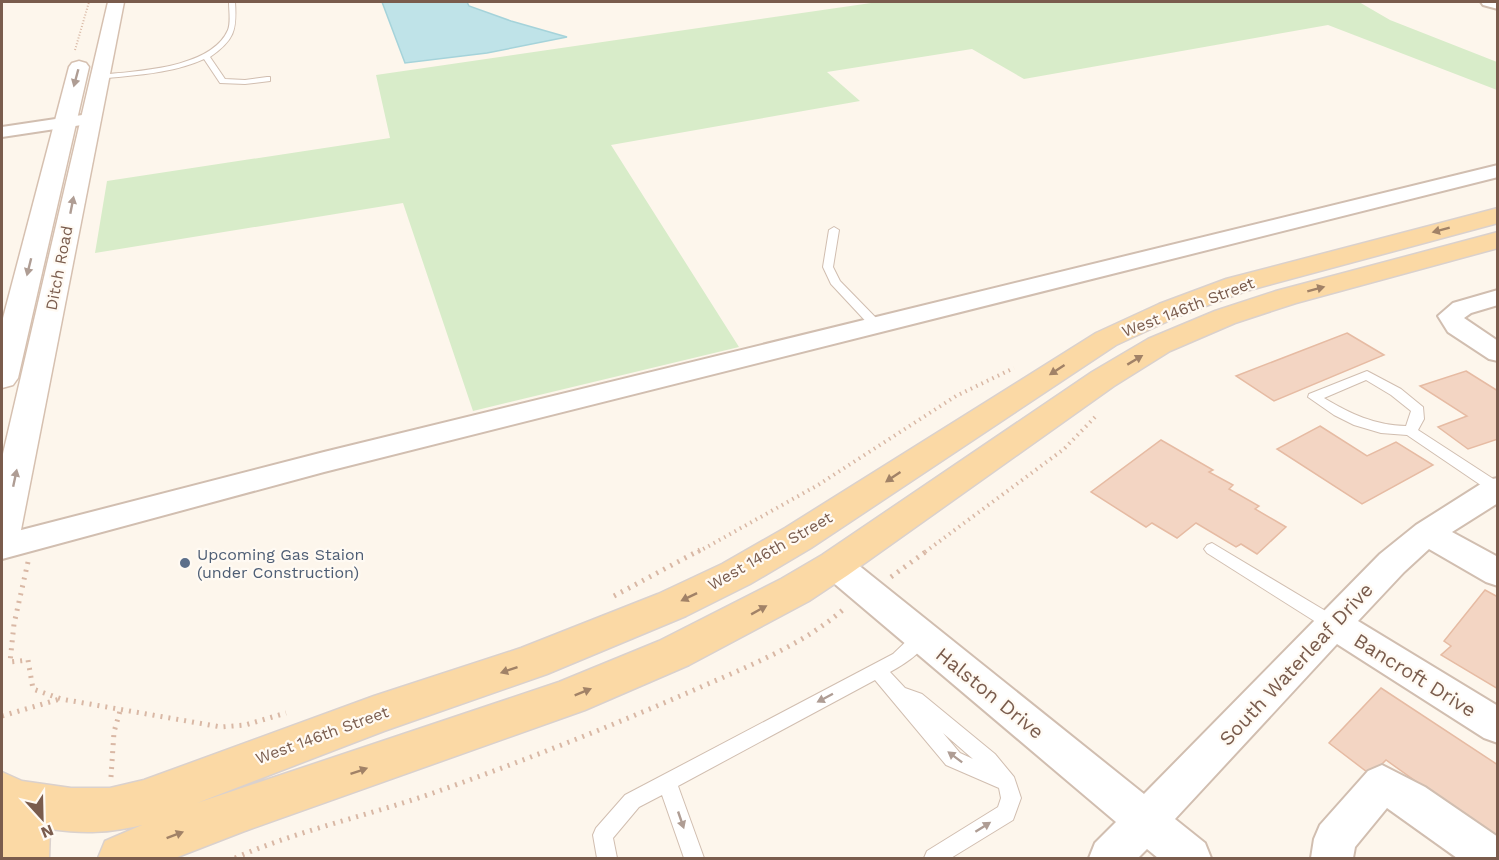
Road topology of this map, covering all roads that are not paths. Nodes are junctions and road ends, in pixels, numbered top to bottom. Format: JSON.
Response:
{"nodes":[{"id":1,"x":97,"y":2,"type":"edge"},
{"id":2,"x":116,"y":2,"type":"edge"},
{"id":3,"x":232,"y":2,"type":"edge"},
{"id":4,"x":1488,"y":2,"type":"edge"},
{"id":5,"x":1497,"y":5,"type":"edge"},
{"id":6,"x":206,"y":57,"type":"junction"},
{"id":7,"x":99,"y":77,"type":"junction"},
{"id":8,"x":267,"y":79,"type":"dead end"},
{"id":9,"x":77,"y":121,"type":"junction"},
{"id":10,"x":2,"y":132,"type":"edge"},
{"id":11,"x":1497,"y":171,"type":"edge"},
{"id":12,"x":1497,"y":215,"type":"edge"},
{"id":13,"x":834,"y":230,"type":"dead end"},
{"id":14,"x":1497,"y":240,"type":"edge"},
{"id":15,"x":1497,"y":297,"type":"edge"},
{"id":16,"x":876,"y":325,"type":"junction"},
{"id":17,"x":1497,"y":353,"type":"edge"},
{"id":18,"x":2,"y":378,"type":"edge"},
{"id":19,"x":1410,"y":431,"type":"junction"},
{"id":20,"x":1497,"y":488,"type":"edge"},
{"id":21,"x":1427,"y":533,"type":"junction"},
{"id":22,"x":2,"y":535,"type":"edge"},
{"id":23,"x":2,"y":547,"type":"edge"},
{"id":24,"x":1212,"y":549,"type":"dead end"},
{"id":25,"x":835,"y":565,"type":"junction"},
{"id":26,"x":1497,"y":573,"type":"edge"},
{"id":27,"x":1333,"y":624,"type":"junction"},
{"id":28,"x":922,"y":637,"type":"junction"},
{"id":29,"x":877,"y":670,"type":"junction"},
{"id":30,"x":1497,"y":726,"type":"edge"},
{"id":31,"x":667,"y":782,"type":"junction"},
{"id":32,"x":7,"y":798,"type":"edge"},
{"id":33,"x":1145,"y":821,"type":"junction"},
{"id":34,"x":25,"y":858,"type":"edge"},
{"id":35,"x":122,"y":858,"type":"edge"},
{"id":36,"x":607,"y":858,"type":"edge"},
{"id":37,"x":694,"y":858,"type":"edge"},
{"id":38,"x":934,"y":858,"type":"edge"},
{"id":39,"x":1110,"y":858,"type":"edge"},
{"id":40,"x":1190,"y":858,"type":"edge"},
{"id":41,"x":1332,"y":858,"type":"edge"},
{"id":42,"x":1491,"y":858,"type":"edge"}],
"edges":[{"from":1,"to":9,"type":"street","name":"Ditch Road","one_way":true},
{"from":2,"to":7,"type":"street","name":"Ditch Road"},
{"from":3,"to":6,"type":"lane"},
{"from":4,"to":5,"type":"street"},
{"from":6,"to":7,"type":"lane"},
{"from":6,"to":8,"type":"lane"},
{"from":7,"to":9,"type":"street","name":"Ditch Road"},
{"from":9,"to":10,"type":"street"},
{"from":9,"to":18,"type":"street","name":"Ditch Road","one_way":true},
{"from":22,"to":9,"type":"street","name":"Ditch Road","one_way":true},
{"from":11,"to":16,"type":"street"},
{"from":12,"to":32,"type":"main road","name":"West 146th Street","one_way":true},
{"from":13,"to":16,"type":"lane"},
{"from":25,"to":14,"type":"main road","name":"West 146th Street","one_way":true},
{"from":15,"to":17,"type":"street"},
{"from":16,"to":23,"type":"street"},
{"from":19,"to":19,"type":"lane"},
{"from":19,"to":20,"type":"lane"},
{"from":20,"to":21,"type":"street","name":"South Waterleaf Drive"},
{"from":21,"to":26,"type":"street"},
{"from":21,"to":27,"type":"street","name":"South Waterleaf Drive"},
{"from":24,"to":27,"type":"lane"},
{"from":25,"to":28,"type":"street","name":"Halston Drive"},
{"from":35,"to":25,"type":"main road","name":"West 146th Street","one_way":true},
{"from":27,"to":30,"type":"street","name":"Bancroft Drive"},
{"from":27,"to":33,"type":"street","name":"South Waterleaf Drive"},
{"from":28,"to":29,"type":"lane"},
{"from":28,"to":33,"type":"street","name":"Halston Drive"},
{"from":29,"to":31,"type":"lane","one_way":true},
{"from":38,"to":29,"type":"lane","one_way":true},
{"from":31,"to":36,"type":"lane"},
{"from":31,"to":37,"type":"lane","one_way":true},
{"from":32,"to":34,"type":"main road"},
{"from":33,"to":39,"type":"street","name":"South Waterleaf Drive"},
{"from":33,"to":40,"type":"street","name":"Halston Drive"},
{"from":41,"to":42,"type":"street"}]}
